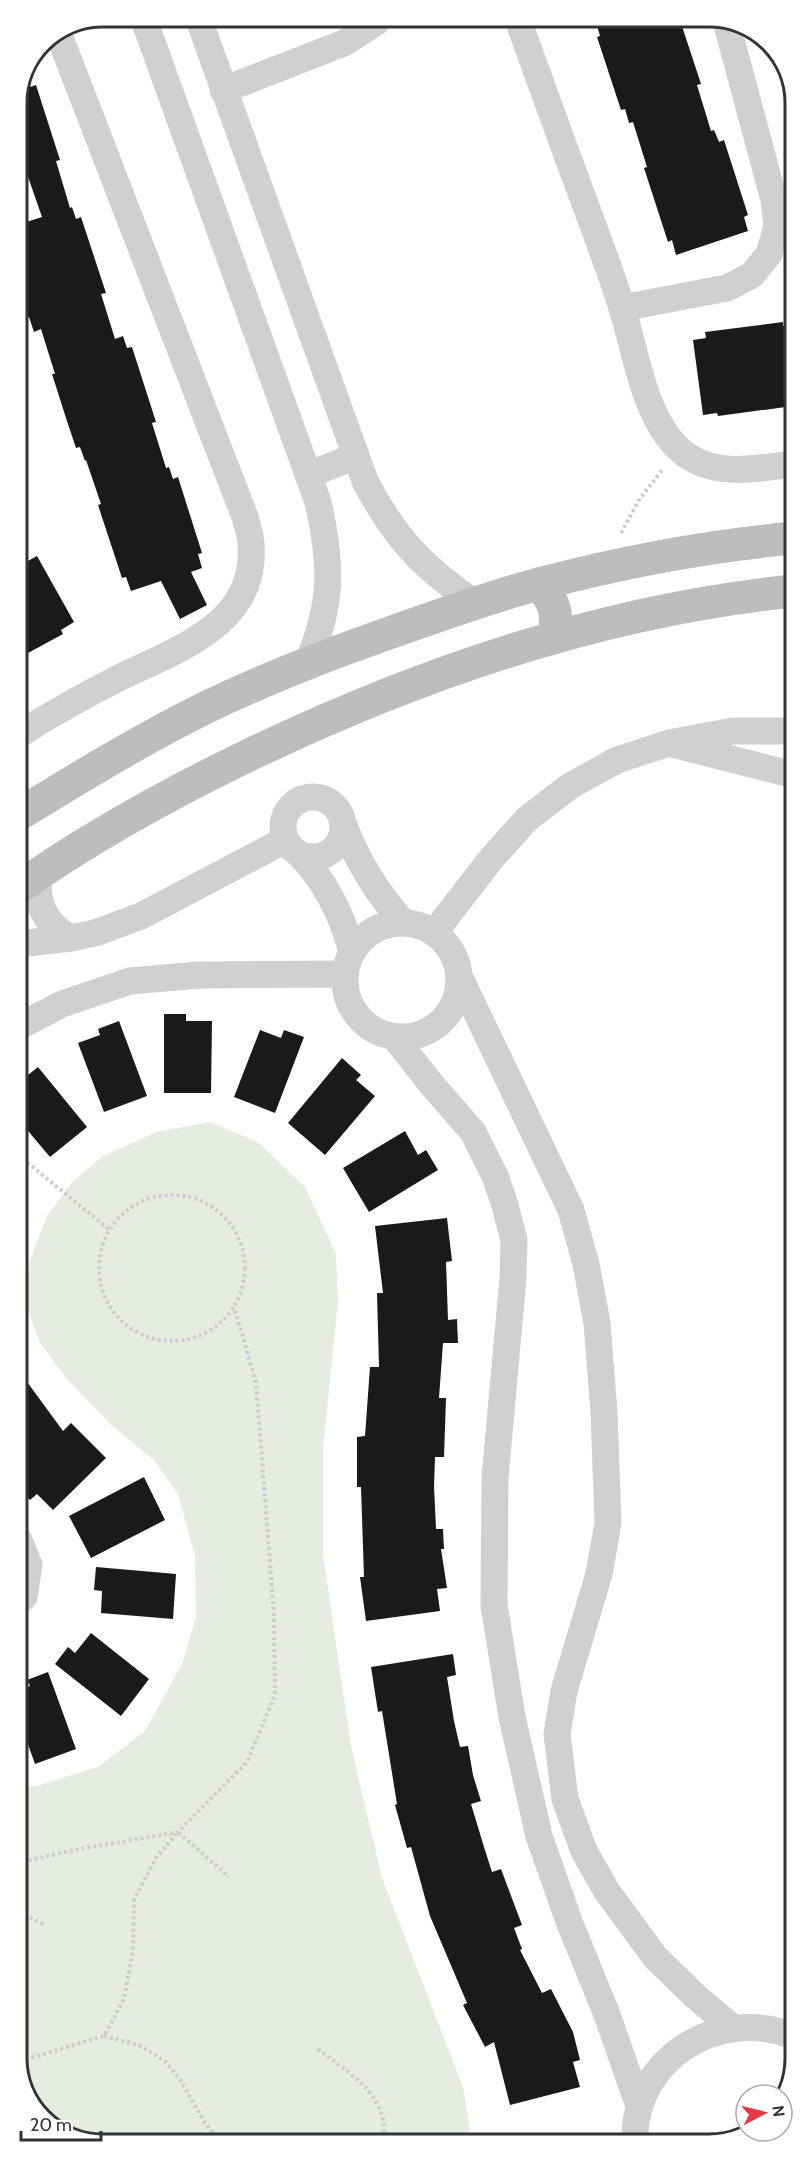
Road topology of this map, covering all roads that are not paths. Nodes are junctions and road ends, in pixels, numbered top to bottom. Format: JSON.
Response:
{"nodes":[{"id":1,"x":147,"y":27,"type":"edge"},
{"id":2,"x":202,"y":27,"type":"edge"},
{"id":3,"x":369,"y":27,"type":"edge"},
{"id":4,"x":521,"y":27,"type":"edge"},
{"id":5,"x":728,"y":29,"type":"edge"},
{"id":6,"x":61,"y":40,"type":"edge"},
{"id":7,"x":223,"y":90,"type":"junction"},
{"id":8,"x":622,"y":308,"type":"junction"},
{"id":9,"x":356,"y":456,"type":"junction"},
{"id":10,"x":785,"y":465,"type":"edge"},
{"id":11,"x":308,"y":475,"type":"junction"},
{"id":12,"x":785,"y":539,"type":"edge"},
{"id":13,"x":694,"y":551,"type":"junction"},
{"id":14,"x":539,"y":584,"type":"junction"},
{"id":15,"x":785,"y":592,"type":"edge"},
{"id":16,"x":475,"y":603,"type":"junction"},
{"id":17,"x":703,"y":604,"type":"junction"},
{"id":18,"x":553,"y":638,"type":"junction"},
{"id":19,"x":308,"y":662,"type":"junction"},
{"id":20,"x":27,"y":730,"type":"edge"},
{"id":21,"x":785,"y":730,"type":"edge"},
{"id":22,"x":669,"y":743,"type":"junction"},
{"id":23,"x":785,"y":773,"type":"edge"},
{"id":24,"x":27,"y":809,"type":"edge"},
{"id":25,"x":343,"y":824,"type":"junction"},
{"id":26,"x":292,"y":847,"type":"junction"},
{"id":27,"x":29,"y":880,"type":"edge"},
{"id":28,"x":403,"y":922,"type":"junction"},
{"id":29,"x":434,"y":933,"type":"junction"},
{"id":30,"x":71,"y":938,"type":"junction"},
{"id":31,"x":27,"y":943,"type":"edge"},
{"id":32,"x":348,"y":963,"type":"junction"},
{"id":33,"x":459,"y":976,"type":"junction"},
{"id":34,"x":27,"y":1022,"type":"edge"},
{"id":35,"x":395,"y":1038,"type":"junction"},
{"id":36,"x":27,"y":1560,"type":"edge"},
{"id":37,"x":27,"y":1578,"type":"edge"},
{"id":38,"x":732,"y":2027,"type":"junction"},
{"id":39,"x":785,"y":2033,"type":"edge"},
{"id":40,"x":639,"y":2106,"type":"junction"},
{"id":41,"x":634,"y":2134,"type":"edge"}],
"edges":[{"from":1,"to":11,"type":"street"},
{"from":2,"to":7,"type":"street"},
{"from":3,"to":7,"type":"street"},
{"from":4,"to":8,"type":"street"},
{"from":5,"to":8,"type":"street"},
{"from":6,"to":20,"type":"street"},
{"from":7,"to":9,"type":"street"},
{"from":8,"to":10,"type":"street"},
{"from":9,"to":11,"type":"street"},
{"from":9,"to":16,"type":"street"},
{"from":11,"to":19,"type":"street"},
{"from":12,"to":13,"type":"street"},
{"from":13,"to":14,"type":"street"},
{"from":13,"to":17,"type":"street"},
{"from":14,"to":16,"type":"street"},
{"from":14,"to":18,"type":"street"},
{"from":15,"to":17,"type":"street"},
{"from":16,"to":19,"type":"street"},
{"from":17,"to":18,"type":"street"},
{"from":18,"to":27,"type":"street"},
{"from":19,"to":24,"type":"street"},
{"from":21,"to":22,"type":"street"},
{"from":22,"to":23,"type":"street"},
{"from":22,"to":29,"type":"street"},
{"from":25,"to":26,"type":"street"},
{"from":25,"to":26,"type":"street"},
{"from":25,"to":28,"type":"street"},
{"from":26,"to":30,"type":"street"},
{"from":26,"to":32,"type":"street"},
{"from":27,"to":30,"type":"street"},
{"from":28,"to":29,"type":"street"},
{"from":28,"to":32,"type":"street"},
{"from":29,"to":33,"type":"street"},
{"from":30,"to":31,"type":"street"},
{"from":32,"to":34,"type":"street"},
{"from":32,"to":35,"type":"street"},
{"from":33,"to":35,"type":"street"},
{"from":33,"to":38,"type":"street"},
{"from":35,"to":40,"type":"street"},
{"from":36,"to":37,"type":"street"},
{"from":38,"to":39,"type":"street"},
{"from":38,"to":40,"type":"street"},
{"from":40,"to":41,"type":"street"}]}
